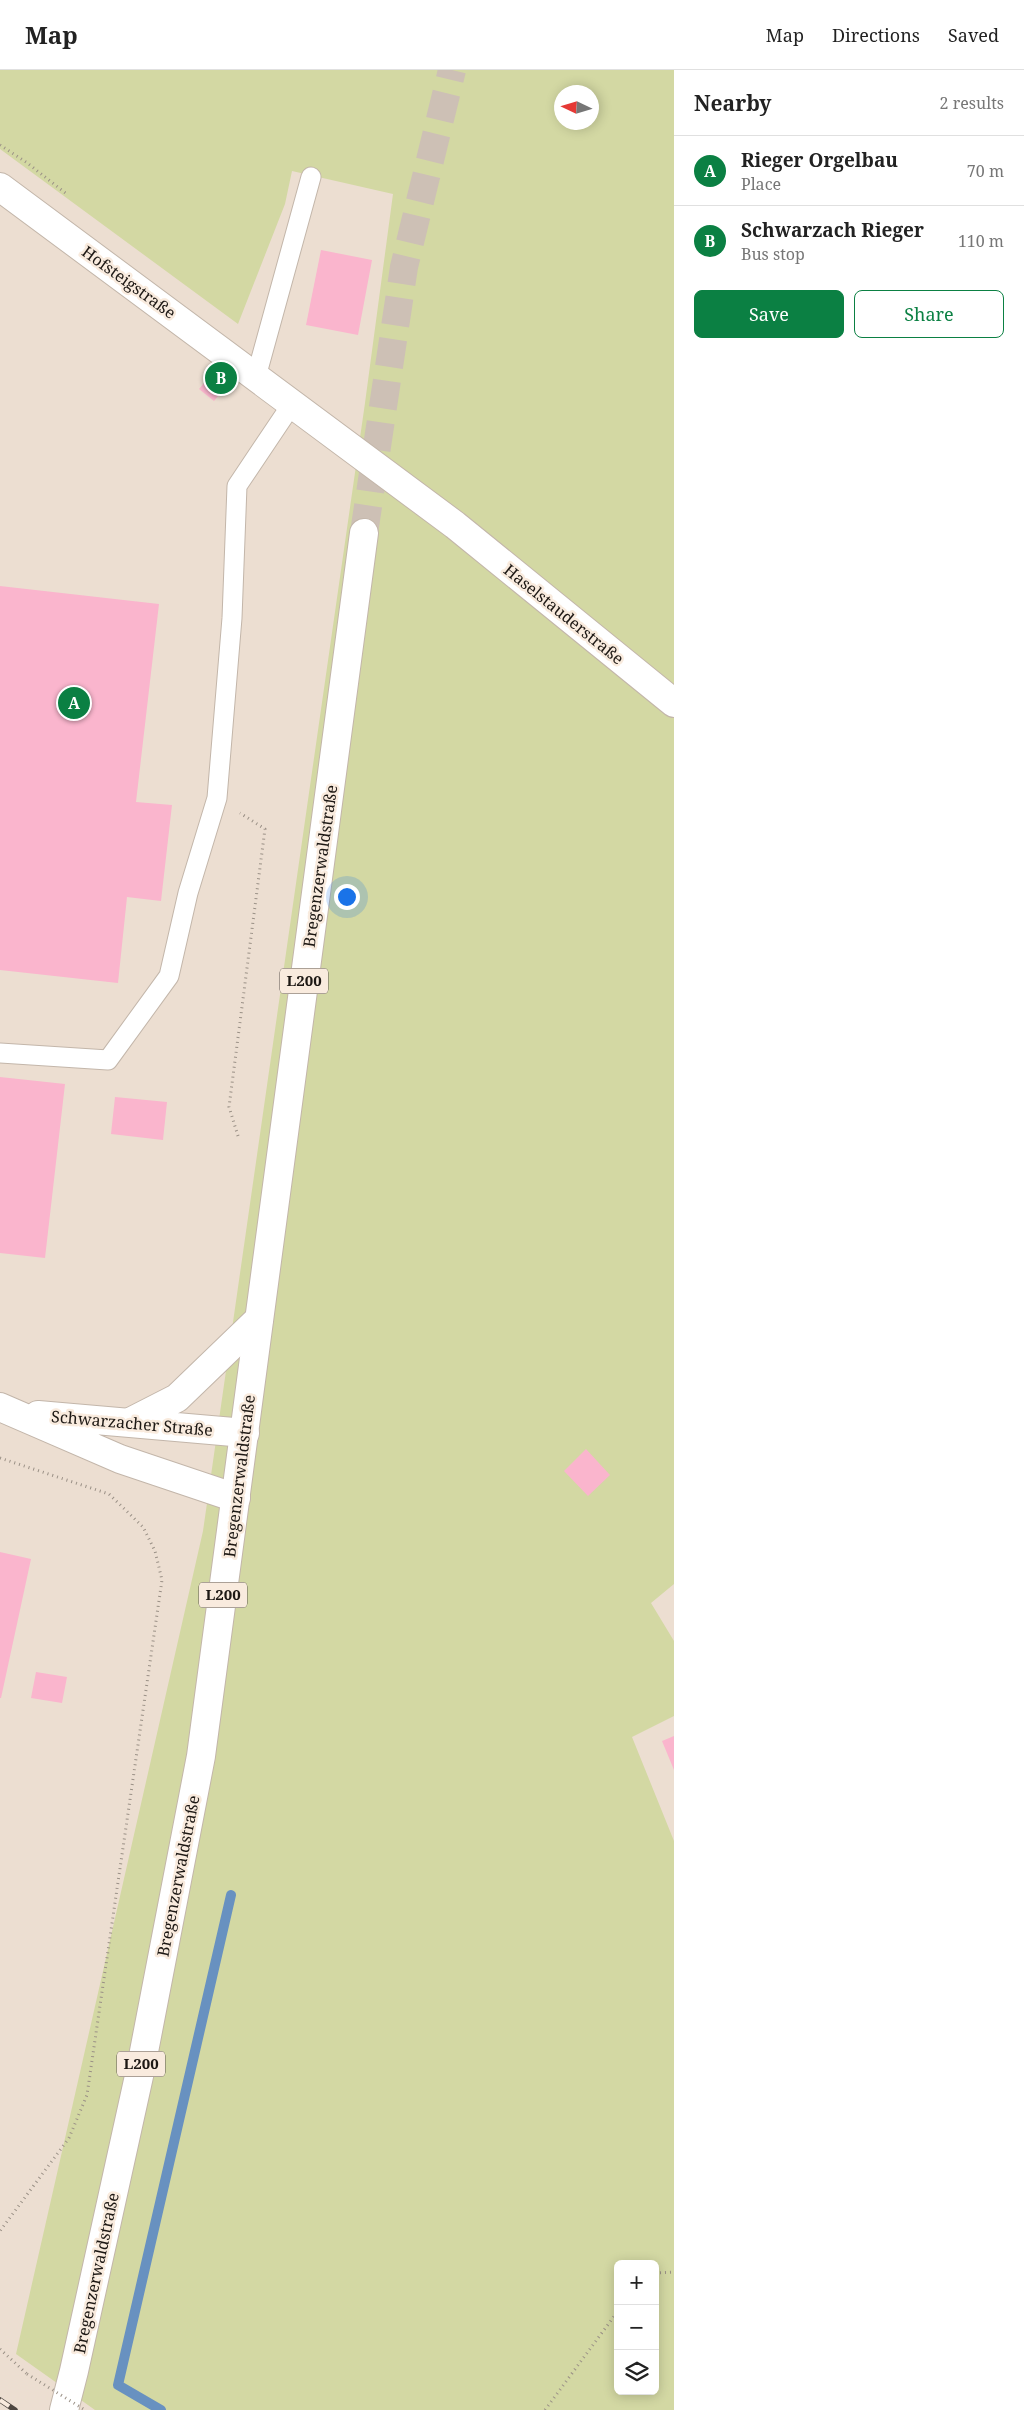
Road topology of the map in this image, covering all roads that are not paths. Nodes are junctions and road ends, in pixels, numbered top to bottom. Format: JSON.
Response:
{"nodes":[{"id":1,"x":311,"y":177,"type":"dead end"},
{"id":2,"x":0,"y":187,"type":"edge"},
{"id":3,"x":256,"y":377,"type":"junction"},
{"id":4,"x":292,"y":404,"type":"junction"},
{"id":5,"x":364,"y":533,"type":"tunnel mouth"},
{"id":6,"x":674,"y":703,"type":"edge"},
{"id":7,"x":0,"y":1053,"type":"edge"},
{"id":8,"x":259,"y":1319,"type":"junction"},
{"id":9,"x":9,"y":1410,"type":"edge"},
{"id":10,"x":130,"y":1422,"type":"junction"},
{"id":11,"x":244,"y":1433,"type":"junction"},
{"id":12,"x":236,"y":1498,"type":"junction"},
{"id":13,"x":64,"y":2410,"type":"edge"}],
"edges":[{"from":1,"to":3,"type":"lane"},
{"from":2,"to":3,"type":"main road","name":"Hofsteigstraße"},
{"from":3,"to":4,"type":"main road","name":"Hofsteigstraße"},
{"from":4,"to":6,"type":"main road","name":"Haselstauderstraße"},
{"from":4,"to":7,"type":"lane"},
{"from":5,"to":8,"type":"main road","name":"Bregenzerwaldstraße","number":"L200"},
{"from":8,"to":10,"type":"main road"},
{"from":8,"to":11,"type":"main road","name":"Bregenzerwaldstraße","number":"L200"},
{"from":9,"to":10,"type":"main road","name":"Schwarzacher Straße"},
{"from":9,"to":12,"type":"main road","name":"Schwarzacher Straße"},
{"from":10,"to":11,"type":"main road","name":"Schwarzacher Straße"},
{"from":11,"to":12,"type":"main road","name":"Bregenzerwaldstraße","number":"L200"},
{"from":12,"to":13,"type":"main road","name":"Bregenzerwaldstraße","number":"L200"}]}
